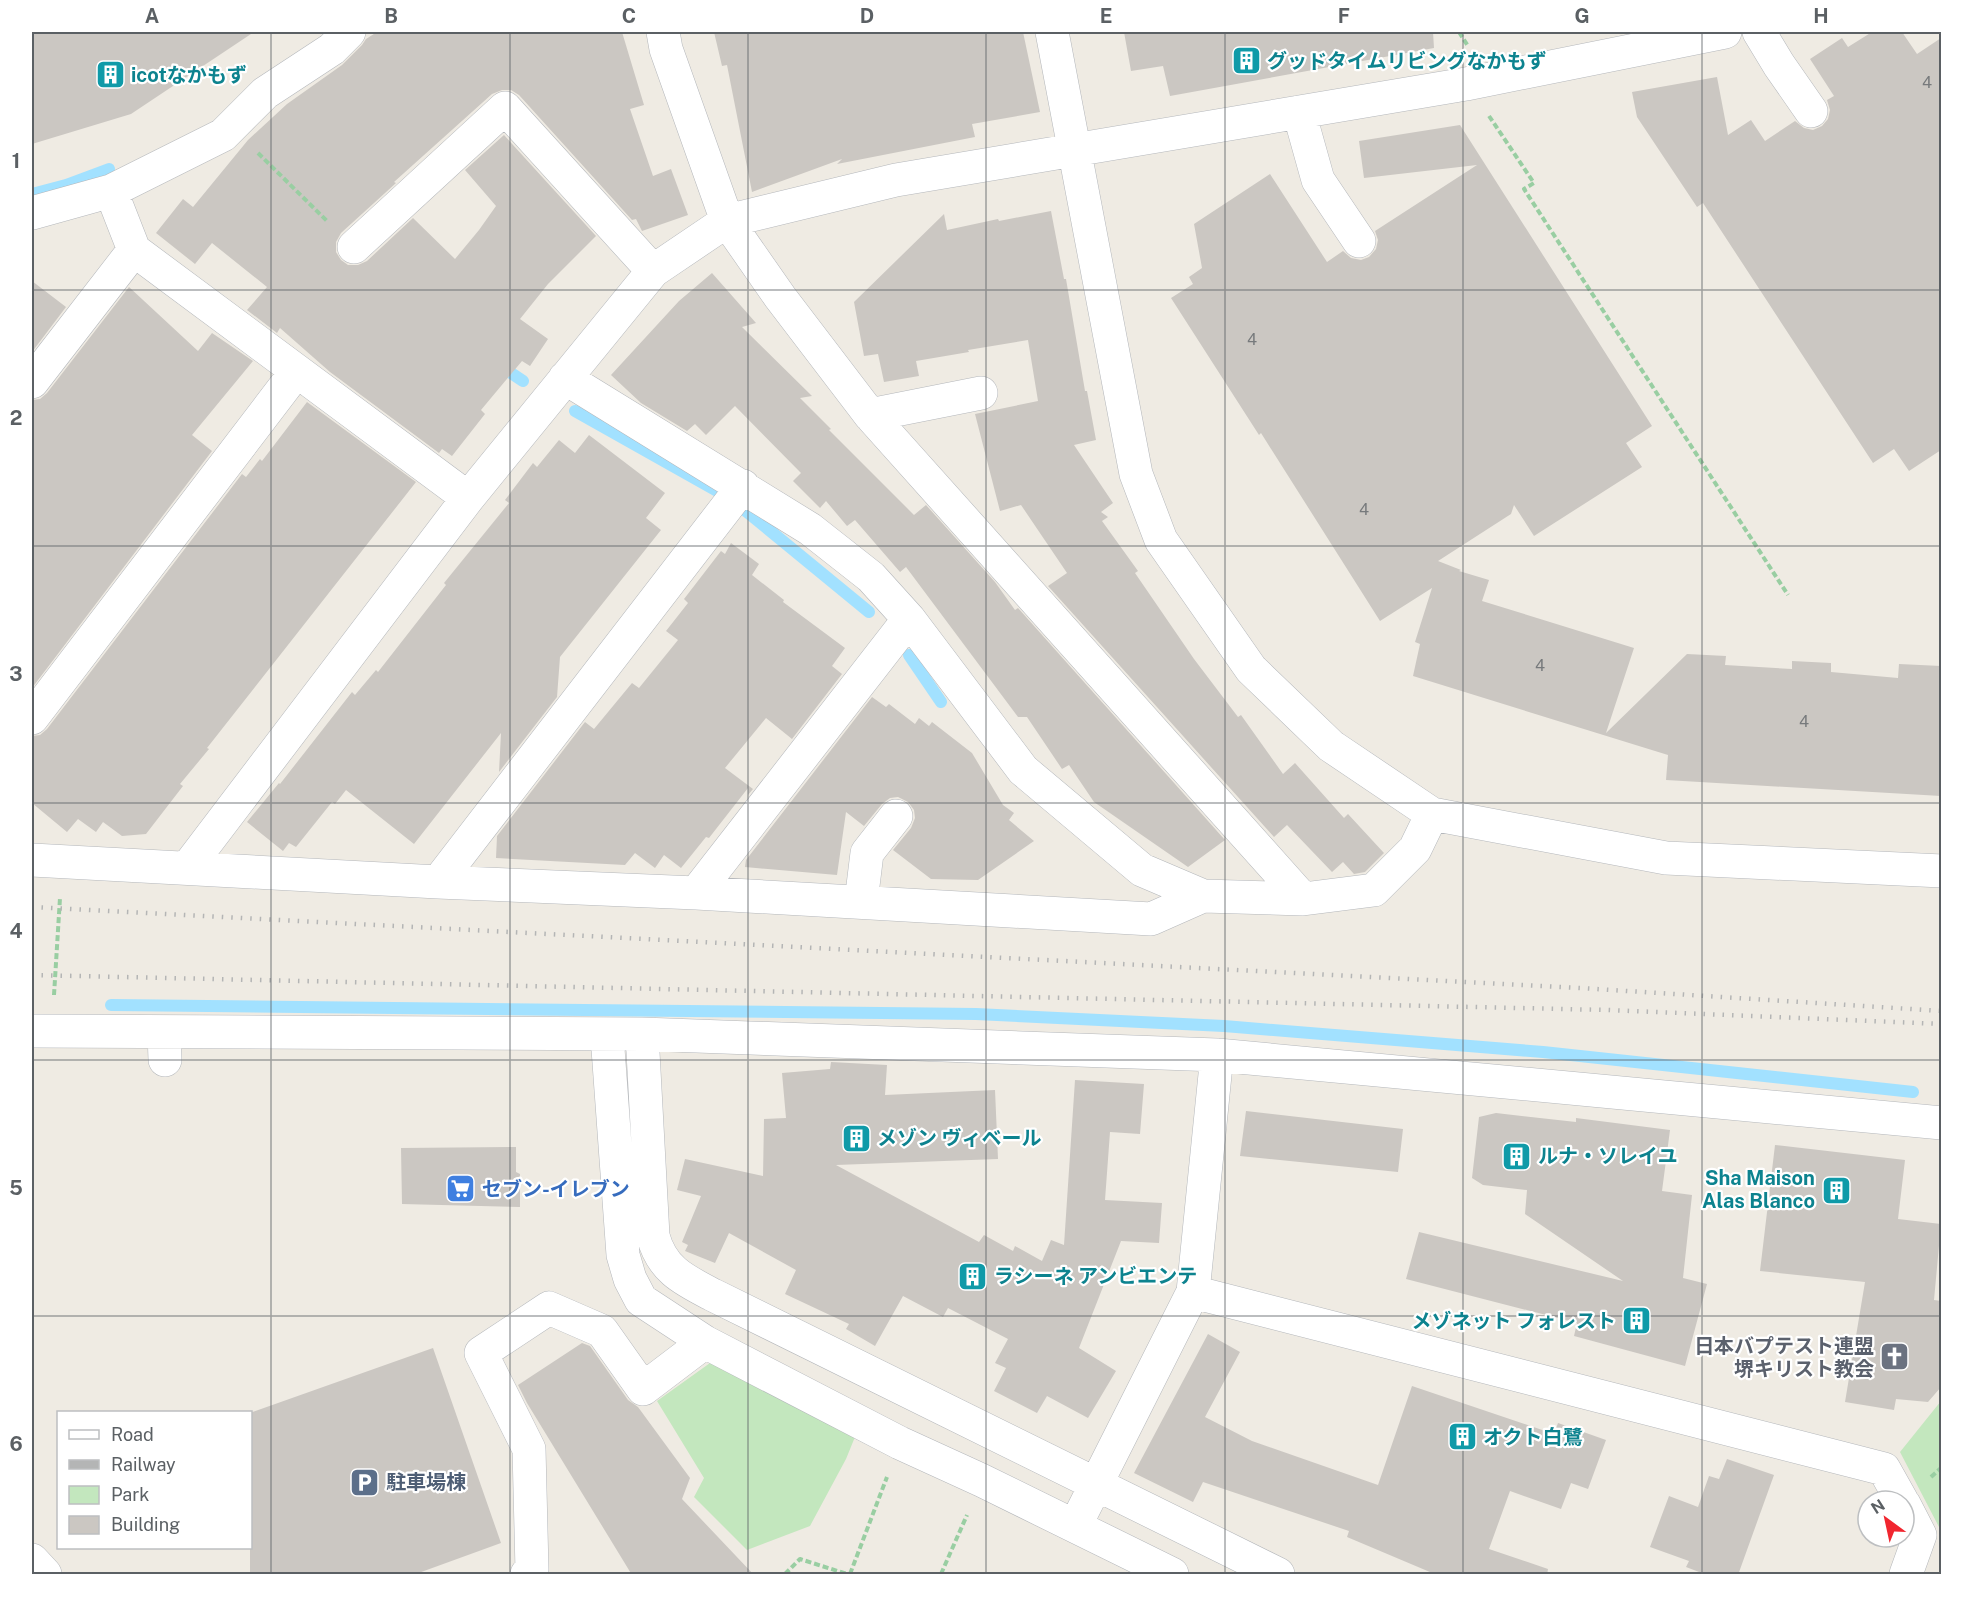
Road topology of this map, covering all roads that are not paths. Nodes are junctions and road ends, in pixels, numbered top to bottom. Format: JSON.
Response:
{"nodes":[{"id":1,"x":349,"y":32,"type":"edge"},
{"id":2,"x":663,"y":32,"type":"edge"},
{"id":3,"x":1052,"y":32,"type":"edge"},
{"id":4,"x":1725,"y":32,"type":"edge"},
{"id":5,"x":1760,"y":32,"type":"edge"},
{"id":6,"x":1811,"y":111,"type":"dead end"},
{"id":7,"x":1299,"y":112,"type":"junction"},
{"id":8,"x":1074,"y":149,"type":"junction"},
{"id":9,"x":111,"y":191,"type":"junction"},
{"id":10,"x":32,"y":213,"type":"edge"},
{"id":11,"x":727,"y":220,"type":"junction"},
{"id":12,"x":1359,"y":241,"type":"dead end"},
{"id":13,"x":354,"y":247,"type":"road end"},
{"id":14,"x":134,"y":250,"type":"junction"},
{"id":15,"x":653,"y":271,"type":"junction"},
{"id":16,"x":296,"y":372,"type":"junction"},
{"id":17,"x":565,"y":378,"type":"junction"},
{"id":18,"x":32,"y":382,"type":"edge"},
{"id":19,"x":981,"y":393,"type":"dead end"},
{"id":20,"x":870,"y":415,"type":"junction"},
{"id":21,"x":743,"y":486,"type":"junction"},
{"id":22,"x":468,"y":498,"type":"junction"},
{"id":23,"x":909,"y":619,"type":"junction"},
{"id":24,"x":32,"y":718,"type":"edge"},
{"id":25,"x":1432,"y":814,"type":"junction"},
{"id":26,"x":896,"y":816,"type":"dead end"},
{"id":27,"x":32,"y":860,"type":"edge"},
{"id":28,"x":186,"y":868,"type":"junction"},
{"id":29,"x":1941,"y":871,"type":"edge"},
{"id":30,"x":438,"y":882,"type":"junction"},
{"id":31,"x":696,"y":893,"type":"junction"},
{"id":32,"x":1203,"y":896,"type":"junction"},
{"id":33,"x":1303,"y":899,"type":"junction"},
{"id":34,"x":861,"y":903,"type":"junction"},
{"id":35,"x":32,"y":1031,"type":"edge"},
{"id":36,"x":642,"y":1034,"type":"junction"},
{"id":37,"x":608,"y":1035,"type":"junction"},
{"id":38,"x":1217,"y":1055,"type":"junction"},
{"id":39,"x":1941,"y":1123,"type":"edge"},
{"id":40,"x":1193,"y":1292,"type":"junction"},
{"id":41,"x":705,"y":1341,"type":"junction"},
{"id":42,"x":1096,"y":1484,"type":"junction"},
{"id":43,"x":1895,"y":1489,"type":"edge"},
{"id":44,"x":1075,"y":1526,"type":"junction"},
{"id":45,"x":1916,"y":1527,"type":"edge"},
{"id":46,"x":1916,"y":1546,"type":"edge"},
{"id":47,"x":1915,"y":1549,"type":"edge"},
{"id":48,"x":32,"y":1560,"type":"edge"},
{"id":49,"x":45,"y":1575,"type":"edge"},
{"id":50,"x":527,"y":1575,"type":"edge"},
{"id":51,"x":1172,"y":1575,"type":"edge"},
{"id":52,"x":1278,"y":1575,"type":"edge"},
{"id":53,"x":1906,"y":1575,"type":"edge"}],
"edges":[{"from":1,"to":9,"type":"street"},
{"from":2,"to":11,"type":"street"},
{"from":3,"to":8,"type":"street"},
{"from":4,"to":7,"type":"street"},
{"from":5,"to":6,"type":"street"},
{"from":7,"to":8,"type":"street"},
{"from":7,"to":12,"type":"street"},
{"from":8,"to":11,"type":"street"},
{"from":8,"to":25,"type":"street"},
{"from":9,"to":10,"type":"street"},
{"from":9,"to":14,"type":"street"},
{"from":11,"to":15,"type":"street"},
{"from":11,"to":20,"type":"street"},
{"from":13,"to":15,"type":"street"},
{"from":14,"to":16,"type":"street"},
{"from":14,"to":18,"type":"street"},
{"from":15,"to":17,"type":"street"},
{"from":16,"to":22,"type":"street"},
{"from":16,"to":24,"type":"street"},
{"from":17,"to":21,"type":"street"},
{"from":17,"to":22,"type":"street"},
{"from":19,"to":20,"type":"street"},
{"from":20,"to":33,"type":"street"},
{"from":21,"to":23,"type":"street"},
{"from":21,"to":30,"type":"street"},
{"from":22,"to":28,"type":"street"},
{"from":23,"to":31,"type":"street"},
{"from":23,"to":32,"type":"street"},
{"from":25,"to":29,"type":"street"},
{"from":25,"to":33,"type":"street"},
{"from":26,"to":34,"type":"street"},
{"from":27,"to":28,"type":"street"},
{"from":28,"to":30,"type":"street"},
{"from":30,"to":31,"type":"street"},
{"from":31,"to":34,"type":"street"},
{"from":32,"to":33,"type":"street"},
{"from":32,"to":34,"type":"street"},
{"from":35,"to":37,"type":"street"},
{"from":36,"to":37,"type":"street"},
{"from":36,"to":38,"type":"street"},
{"from":36,"to":42,"type":"street"},
{"from":37,"to":41,"type":"street"},
{"from":38,"to":39,"type":"street"},
{"from":38,"to":40,"type":"street"},
{"from":40,"to":42,"type":"street"},
{"from":40,"to":43,"type":"street"},
{"from":41,"to":44,"type":"street"},
{"from":41,"to":50,"type":"street"},
{"from":42,"to":44,"type":"street"},
{"from":42,"to":52,"type":"street"},
{"from":44,"to":51,"type":"street"},
{"from":45,"to":46,"type":"street"},
{"from":47,"to":53,"type":"street"},
{"from":48,"to":49,"type":"street"}]}
